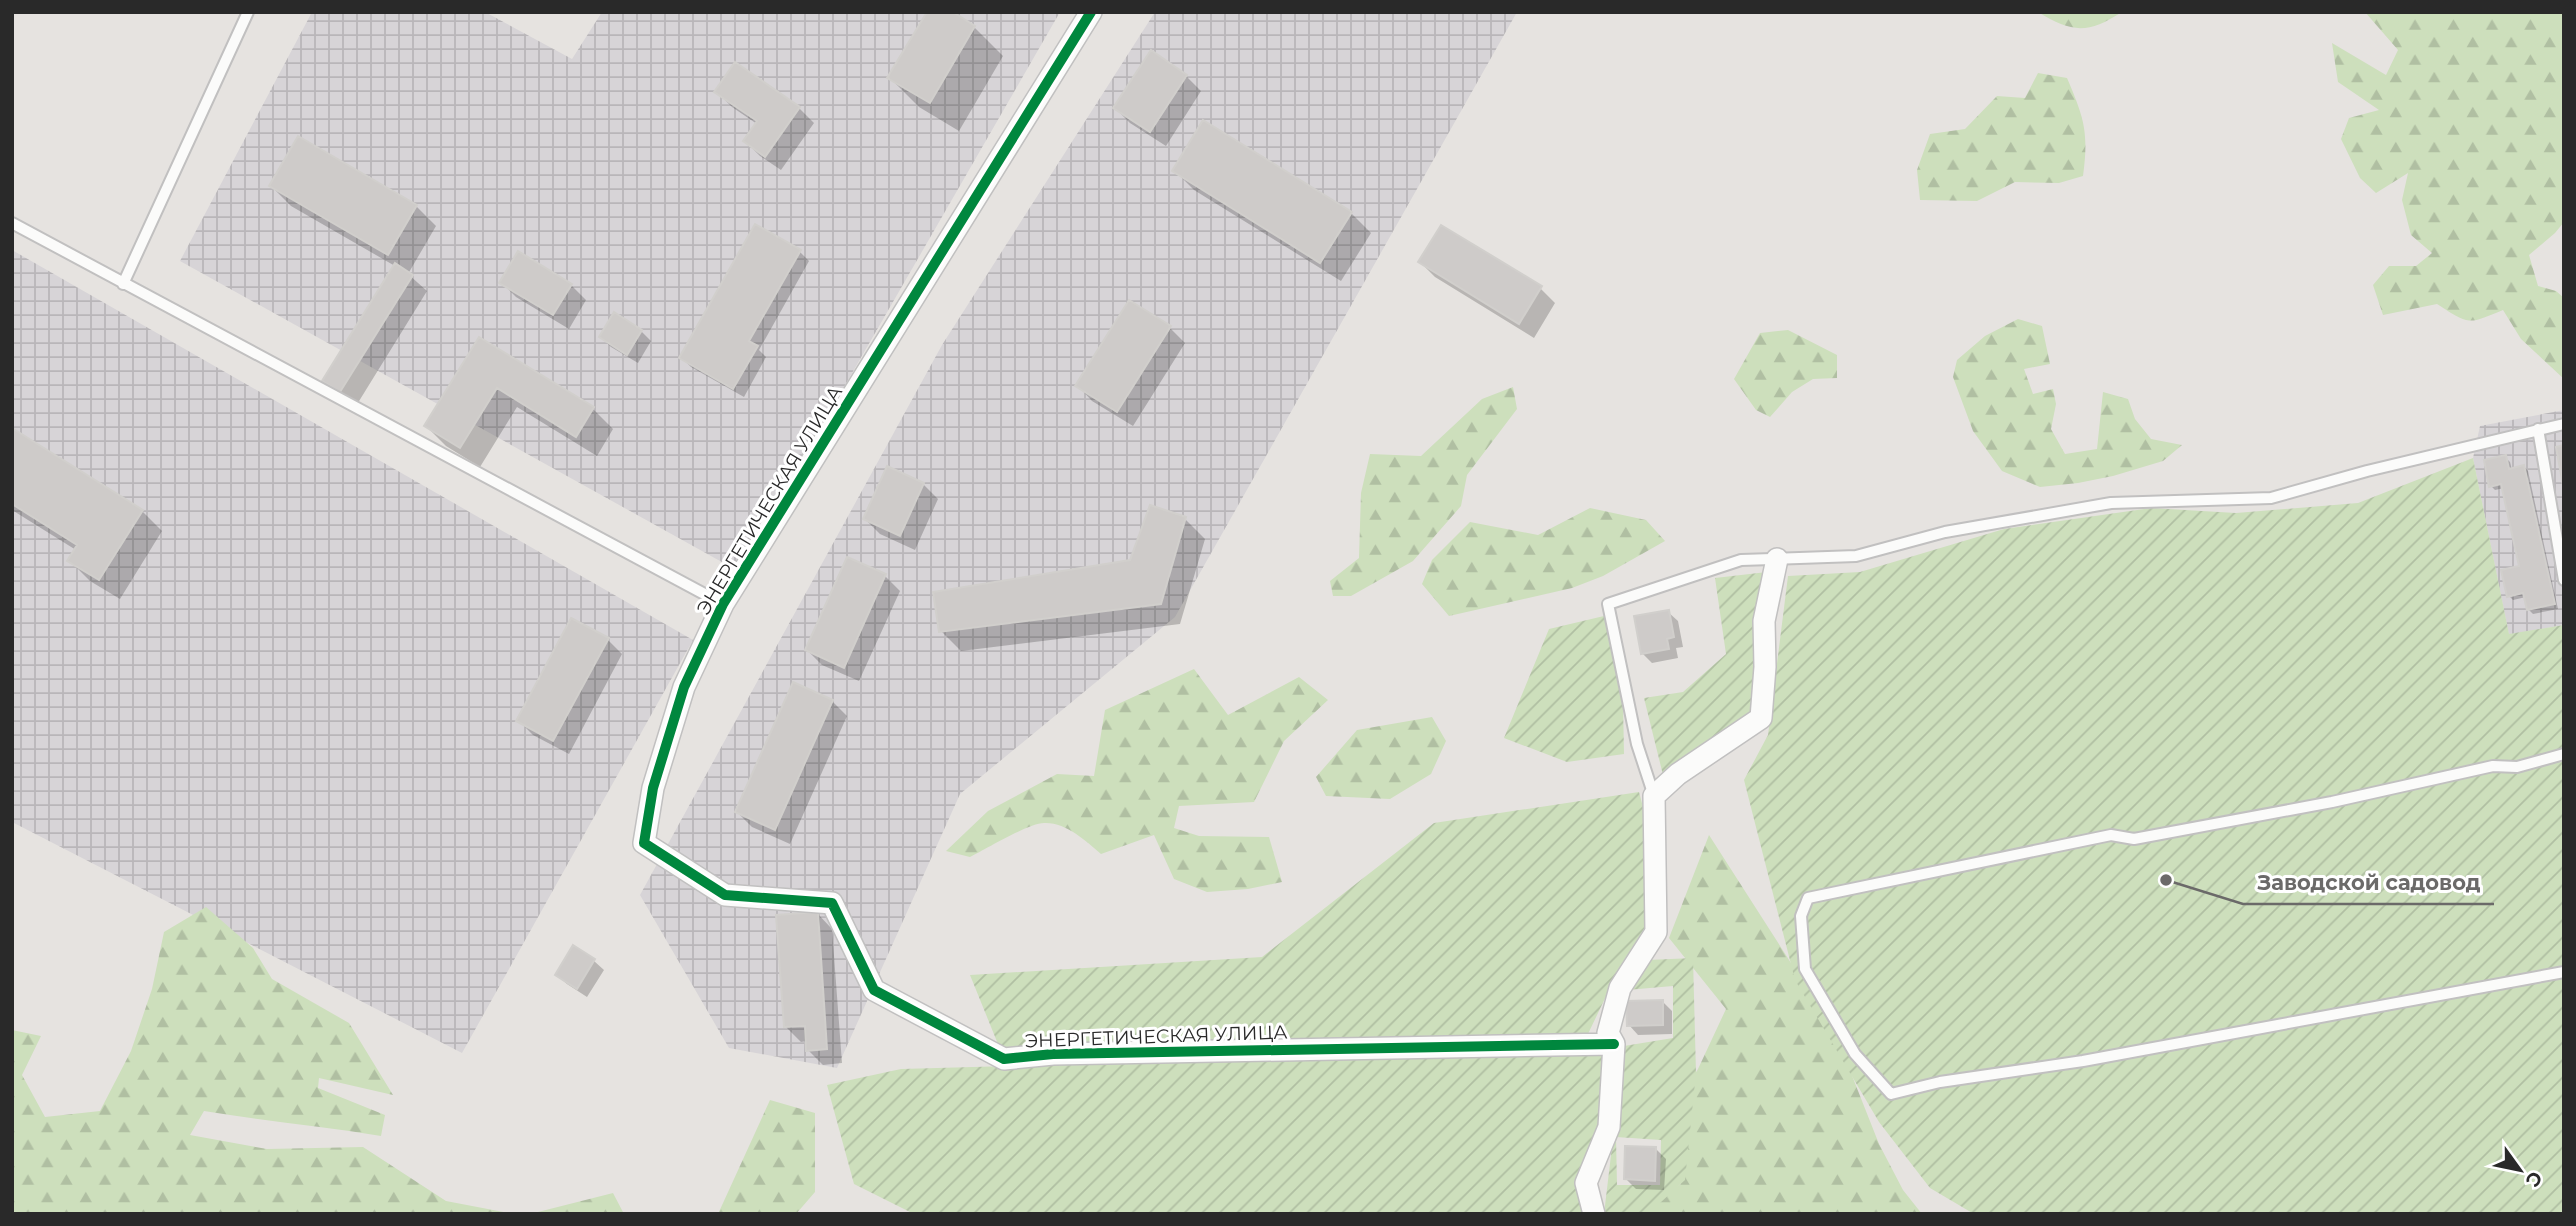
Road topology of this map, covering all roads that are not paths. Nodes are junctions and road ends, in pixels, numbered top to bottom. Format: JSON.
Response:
{"nodes":[{"id":1,"x":247,"y":12,"type":"edge"},
{"id":2,"x":1091,"y":12,"type":"edge"},
{"id":3,"x":12,"y":223,"type":"edge"},
{"id":4,"x":123,"y":284,"type":"junction"},
{"id":5,"x":2564,"y":424,"type":"edge"},
{"id":6,"x":2538,"y":429,"type":"junction"},
{"id":7,"x":1777,"y":559,"type":"junction"},
{"id":8,"x":2564,"y":580,"type":"edge"},
{"id":9,"x":723,"y":604,"type":"junction"},
{"id":10,"x":2564,"y":754,"type":"edge"},
{"id":11,"x":1654,"y":796,"type":"junction"},
{"id":12,"x":2564,"y":972,"type":"edge"},
{"id":13,"x":1614,"y":1044,"type":"junction"},
{"id":14,"x":1594,"y":1214,"type":"edge"}],
"edges":[{"from":1,"to":4,"type":"lane"},
{"from":2,"to":9,"type":"street","name":"ЭНЕРГЕТИЧЕСКАЯ УЛИЦА"},
{"from":3,"to":4,"type":"lane"},
{"from":4,"to":9,"type":"lane"},
{"from":5,"to":6,"type":"lane"},
{"from":6,"to":7,"type":"lane"},
{"from":6,"to":8,"type":"lane"},
{"from":7,"to":11,"type":"street"},
{"from":7,"to":11,"type":"lane"},
{"from":9,"to":13,"type":"street","name":"ЭНЕРГЕТИЧЕСКАЯ УЛИЦА"},
{"from":10,"to":12,"type":"lane"},
{"from":11,"to":13,"type":"street"},
{"from":13,"to":14,"type":"street"}]}
